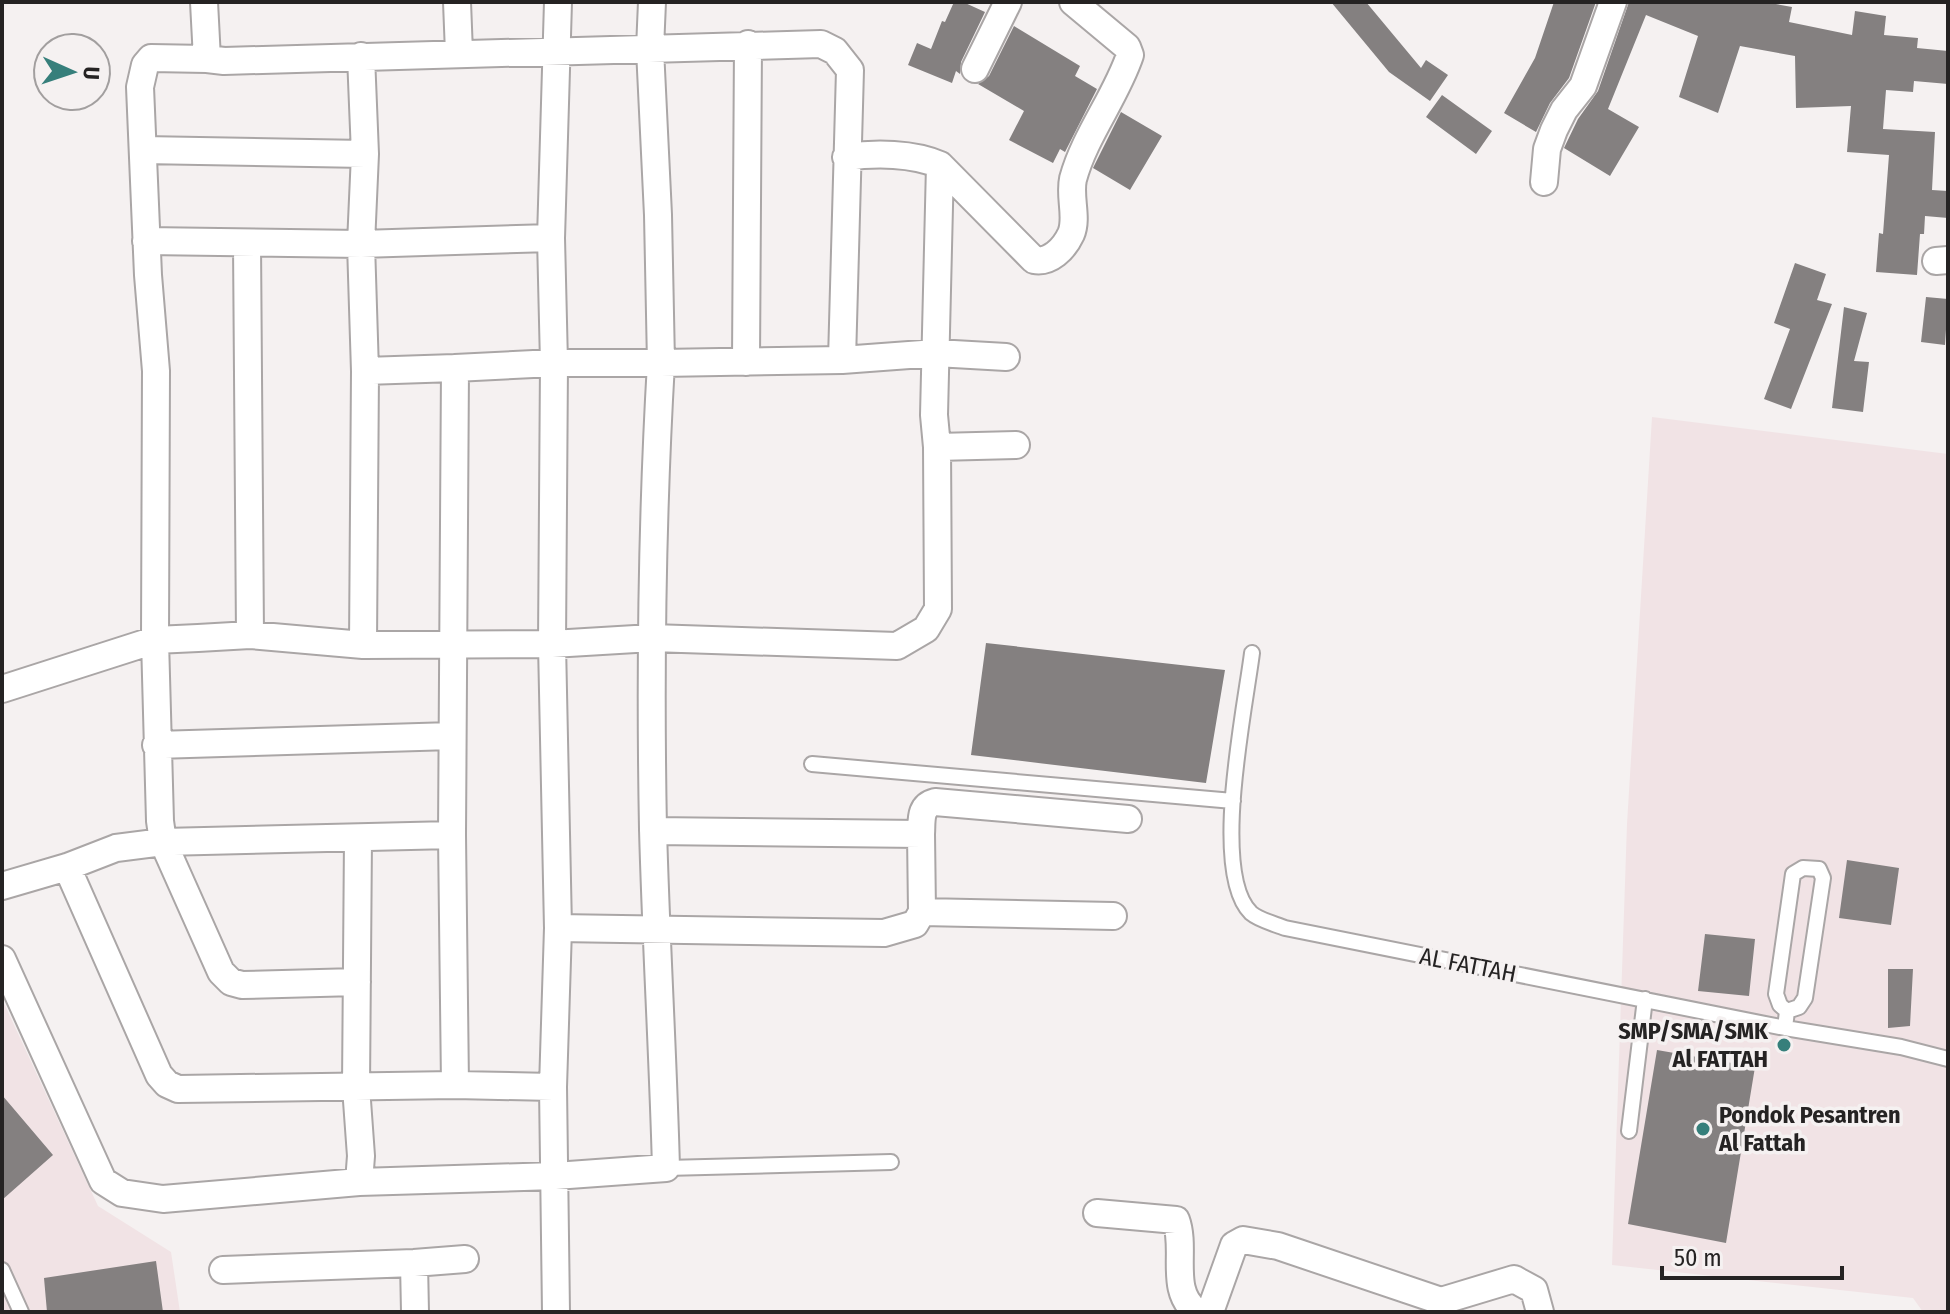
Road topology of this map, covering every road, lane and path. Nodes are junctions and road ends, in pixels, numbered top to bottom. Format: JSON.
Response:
{"nodes":[{"id":1,"x":204,"y":2,"type":"edge"},
{"id":2,"x":457,"y":2,"type":"edge"},
{"id":3,"x":558,"y":2,"type":"edge"},
{"id":4,"x":652,"y":2,"type":"edge"},
{"id":5,"x":1008,"y":2,"type":"edge"},
{"id":6,"x":1073,"y":2,"type":"edge"},
{"id":7,"x":1613,"y":2,"type":"edge"},
{"id":8,"x":748,"y":44,"type":"junction"},
{"id":9,"x":650,"y":49,"type":"junction"},
{"id":10,"x":459,"y":53,"type":"junction"},
{"id":11,"x":557,"y":53,"type":"junction"},
{"id":12,"x":361,"y":56,"type":"junction"},
{"id":13,"x":207,"y":59,"type":"junction"},
{"id":14,"x":975,"y":69,"type":"dead end"},
{"id":15,"x":143,"y":150,"type":"junction"},
{"id":16,"x":365,"y":154,"type":"junction"},
{"id":17,"x":846,"y":157,"type":"junction"},
{"id":18,"x":940,"y":165,"type":"junction"},
{"id":19,"x":1544,"y":182,"type":"dead end"},
{"id":20,"x":551,"y":238,"type":"junction"},
{"id":21,"x":146,"y":241,"type":"junction"},
{"id":22,"x":247,"y":244,"type":"junction"},
{"id":23,"x":361,"y":244,"type":"junction"},
{"id":24,"x":936,"y":353,"type":"junction"},
{"id":25,"x":1006,"y":357,"type":"dead end"},
{"id":26,"x":842,"y":360,"type":"junction"},
{"id":27,"x":746,"y":362,"type":"junction"},
{"id":28,"x":554,"y":363,"type":"junction"},
{"id":29,"x":661,"y":363,"type":"junction"},
{"id":30,"x":455,"y":368,"type":"junction"},
{"id":31,"x":365,"y":371,"type":"junction"},
{"id":32,"x":1016,"y":445,"type":"dead end"},
{"id":33,"x":937,"y":447,"type":"junction"},
{"id":34,"x":250,"y":635,"type":"junction"},
{"id":35,"x":652,"y":638,"type":"junction"},
{"id":36,"x":155,"y":640,"type":"junction"},
{"id":37,"x":454,"y":643,"type":"junction"},
{"id":38,"x":552,"y":644,"type":"junction"},
{"id":39,"x":363,"y":645,"type":"junction"},
{"id":40,"x":1252,"y":653,"type":"dead end"},
{"id":41,"x":2,"y":689,"type":"edge"},
{"id":42,"x":452,"y":736,"type":"junction"},
{"id":43,"x":156,"y":745,"type":"junction"},
{"id":44,"x":812,"y":764,"type":"dead end"},
{"id":45,"x":1233,"y":801,"type":"junction"},
{"id":46,"x":1128,"y":819,"type":"dead end"},
{"id":47,"x":653,"y":831,"type":"junction"},
{"id":48,"x":921,"y":834,"type":"junction"},
{"id":49,"x":452,"y":835,"type":"junction"},
{"id":50,"x":358,"y":838,"type":"junction"},
{"id":51,"x":163,"y":842,"type":"junction"},
{"id":52,"x":67,"y":867,"type":"junction"},
{"id":53,"x":2,"y":886,"type":"edge"},
{"id":54,"x":922,"y":912,"type":"junction"},
{"id":55,"x":1113,"y":916,"type":"dead end"},
{"id":56,"x":558,"y":928,"type":"junction"},
{"id":57,"x":658,"y":932,"type":"junction"},
{"id":58,"x":2,"y":959,"type":"edge"},
{"id":59,"x":357,"y":982,"type":"junction"},
{"id":60,"x":1645,"y":999,"type":"junction"},
{"id":61,"x":1787,"y":1011,"type":"junction"},
{"id":62,"x":1785,"y":1028,"type":"junction"},
{"id":63,"x":1948,"y":1059,"type":"edge"},
{"id":64,"x":455,"y":1085,"type":"junction"},
{"id":65,"x":356,"y":1087,"type":"junction"},
{"id":66,"x":553,"y":1087,"type":"junction"},
{"id":67,"x":1629,"y":1131,"type":"dead end"},
{"id":68,"x":891,"y":1162,"type":"dead end"},
{"id":69,"x":666,"y":1168,"type":"junction"},
{"id":70,"x":555,"y":1176,"type":"junction"},
{"id":71,"x":359,"y":1182,"type":"junction"},
{"id":72,"x":1097,"y":1213,"type":"dead end"},
{"id":73,"x":465,"y":1259,"type":"dead end"},
{"id":74,"x":414,"y":1263,"type":"junction"},
{"id":75,"x":2,"y":1270,"type":"edge"},
{"id":76,"x":223,"y":1270,"type":"dead end"},
{"id":77,"x":1439,"y":1307,"type":"edge"},
{"id":78,"x":21,"y":1312,"type":"edge"},
{"id":79,"x":415,"y":1312,"type":"edge"},
{"id":80,"x":556,"y":1312,"type":"edge"},
{"id":81,"x":1197,"y":1312,"type":"edge"},
{"id":82,"x":1210,"y":1312,"type":"edge"},
{"id":83,"x":1540,"y":1312,"type":"edge"}],
"edges":[{"from":1,"to":13,"type":"street"},
{"from":2,"to":10,"type":"street"},
{"from":3,"to":11,"type":"street"},
{"from":4,"to":9,"type":"street"},
{"from":5,"to":14,"type":"street"},
{"from":6,"to":18,"type":"street"},
{"from":7,"to":19,"type":"street"},
{"from":8,"to":9,"type":"street"},
{"from":8,"to":17,"type":"street"},
{"from":8,"to":27,"type":"street"},
{"from":9,"to":11,"type":"street"},
{"from":9,"to":29,"type":"street"},
{"from":10,"to":11,"type":"street"},
{"from":10,"to":12,"type":"street"},
{"from":11,"to":20,"type":"street"},
{"from":12,"to":13,"type":"street"},
{"from":12,"to":16,"type":"street"},
{"from":13,"to":15,"type":"street"},
{"from":15,"to":16,"type":"street"},
{"from":15,"to":21,"type":"street"},
{"from":16,"to":23,"type":"street"},
{"from":17,"to":18,"type":"street"},
{"from":17,"to":26,"type":"street"},
{"from":18,"to":24,"type":"street"},
{"from":20,"to":23,"type":"street"},
{"from":20,"to":28,"type":"street"},
{"from":21,"to":22,"type":"street"},
{"from":21,"to":36,"type":"street"},
{"from":22,"to":23,"type":"street"},
{"from":22,"to":34,"type":"street"},
{"from":23,"to":31,"type":"street"},
{"from":24,"to":25,"type":"street"},
{"from":24,"to":26,"type":"street"},
{"from":24,"to":33,"type":"street"},
{"from":26,"to":27,"type":"street"},
{"from":27,"to":29,"type":"street"},
{"from":28,"to":29,"type":"street"},
{"from":28,"to":30,"type":"street"},
{"from":28,"to":38,"type":"street"},
{"from":29,"to":35,"type":"street"},
{"from":30,"to":31,"type":"street"},
{"from":30,"to":37,"type":"street"},
{"from":31,"to":39,"type":"street"},
{"from":32,"to":33,"type":"street"},
{"from":33,"to":35,"type":"street"},
{"from":34,"to":36,"type":"street"},
{"from":34,"to":39,"type":"street"},
{"from":35,"to":38,"type":"street"},
{"from":35,"to":47,"type":"street"},
{"from":36,"to":41,"type":"street"},
{"from":36,"to":43,"type":"street"},
{"from":37,"to":38,"type":"street"},
{"from":37,"to":39,"type":"street"},
{"from":37,"to":42,"type":"street"},
{"from":38,"to":56,"type":"street"},
{"from":40,"to":45,"type":"lane","name":"AL FATTAH"},
{"from":42,"to":43,"type":"street"},
{"from":42,"to":49,"type":"street"},
{"from":43,"to":51,"type":"street"},
{"from":44,"to":45,"type":"lane"},
{"from":45,"to":60,"type":"lane","name":"AL FATTAH"},
{"from":46,"to":48,"type":"street"},
{"from":47,"to":48,"type":"street"},
{"from":47,"to":57,"type":"street"},
{"from":48,"to":54,"type":"street"},
{"from":49,"to":50,"type":"street"},
{"from":49,"to":64,"type":"street"},
{"from":50,"to":51,"type":"street"},
{"from":50,"to":59,"type":"street"},
{"from":51,"to":52,"type":"street"},
{"from":51,"to":59,"type":"street"},
{"from":52,"to":53,"type":"street"},
{"from":52,"to":65,"type":"street"},
{"from":54,"to":55,"type":"street"},
{"from":54,"to":57,"type":"street"},
{"from":56,"to":57,"type":"street"},
{"from":56,"to":66,"type":"street"},
{"from":57,"to":69,"type":"street"},
{"from":58,"to":71,"type":"street"},
{"from":59,"to":65,"type":"street"},
{"from":60,"to":62,"type":"lane","name":"AL FATTAH"},
{"from":60,"to":67,"type":"lane"},
{"from":61,"to":61,"type":"lane"},
{"from":61,"to":62,"type":"lane"},
{"from":62,"to":63,"type":"lane","name":"AL FATTAH"},
{"from":64,"to":65,"type":"street"},
{"from":64,"to":66,"type":"street"},
{"from":65,"to":71,"type":"street"},
{"from":66,"to":70,"type":"street"},
{"from":68,"to":69,"type":"lane"},
{"from":69,"to":70,"type":"street"},
{"from":70,"to":71,"type":"street"},
{"from":70,"to":80,"type":"street"},
{"from":72,"to":81,"type":"street"},
{"from":73,"to":74,"type":"street"},
{"from":74,"to":76,"type":"street"},
{"from":74,"to":79,"type":"street"},
{"from":75,"to":78,"type":"lane"},
{"from":77,"to":82,"type":"street"},
{"from":77,"to":83,"type":"street"}]}
